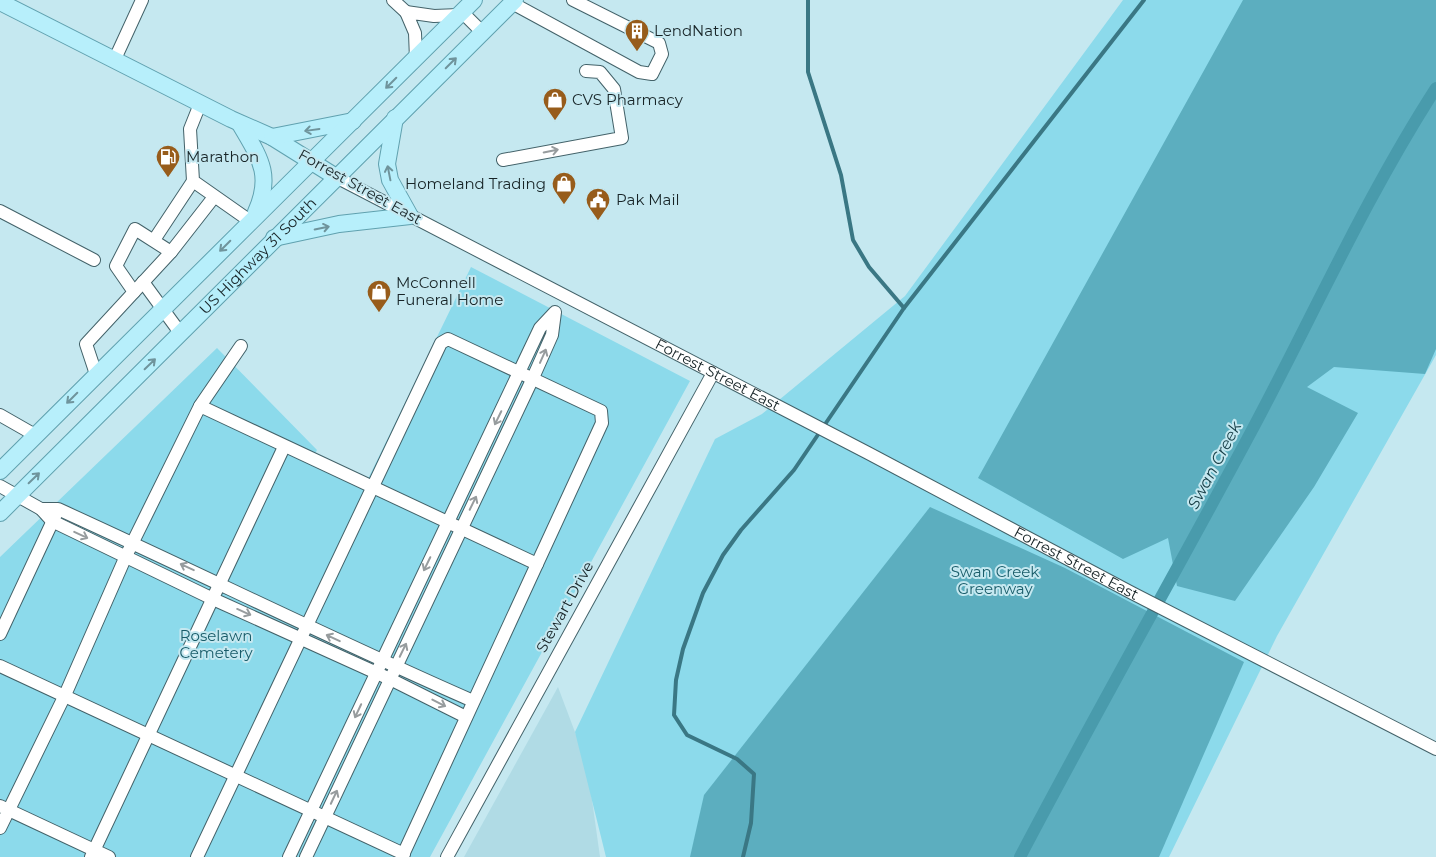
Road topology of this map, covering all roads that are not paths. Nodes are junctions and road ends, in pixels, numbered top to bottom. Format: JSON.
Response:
{"nodes":[{"id":1,"x":142,"y":0,"type":"edge"},
{"id":2,"x":393,"y":0,"type":"edge"},
{"id":3,"x":474,"y":0,"type":"edge"},
{"id":4,"x":573,"y":0,"type":"edge"},
{"id":5,"x":513,"y":1,"type":"edge"},
{"id":6,"x":0,"y":2,"type":"edge"},
{"id":7,"x":406,"y":12,"type":"junction"},
{"id":8,"x":461,"y":14,"type":"junction"},
{"id":9,"x":482,"y":32,"type":"junction"},
{"id":10,"x":416,"y":59,"type":"junction"},
{"id":11,"x":114,"y":60,"type":"junction"},
{"id":12,"x":586,"y":71,"type":"dead end"},
{"id":13,"x":200,"y":104,"type":"junction"},
{"id":14,"x":395,"y":118,"type":"junction"},
{"id":15,"x":353,"y":121,"type":"junction"},
{"id":16,"x":240,"y":124,"type":"junction"},
{"id":17,"x":272,"y":137,"type":"junction"},
{"id":18,"x":503,"y":160,"type":"dead end"},
{"id":19,"x":312,"y":161,"type":"junction"},
{"id":20,"x":336,"y":176,"type":"junction"},
{"id":21,"x":193,"y":181,"type":"junction"},
{"id":22,"x":214,"y":197,"type":"junction"},
{"id":23,"x":0,"y":212,"type":"edge"},
{"id":24,"x":410,"y":216,"type":"junction"},
{"id":25,"x":252,"y":220,"type":"junction"},
{"id":26,"x":274,"y":238,"type":"junction"},
{"id":27,"x":154,"y":240,"type":"junction"},
{"id":28,"x":171,"y":252,"type":"junction"},
{"id":29,"x":94,"y":260,"type":"dead end"},
{"id":30,"x":143,"y":282,"type":"junction"},
{"id":31,"x":134,"y":292,"type":"junction"},
{"id":32,"x":564,"y":295,"type":"junction"},
{"id":33,"x":163,"y":309,"type":"junction"},
{"id":34,"x":555,"y":312,"type":"junction"},
{"id":35,"x":181,"y":334,"type":"junction"},
{"id":36,"x":242,"y":346,"type":"dead end"},
{"id":37,"x":713,"y":373,"type":"junction"},
{"id":38,"x":96,"y":374,"type":"junction"},
{"id":39,"x":519,"y":374,"type":"junction"},
{"id":40,"x":532,"y":380,"type":"junction"},
{"id":41,"x":200,"y":406,"type":"junction"},
{"id":42,"x":0,"y":414,"type":"edge"},
{"id":43,"x":35,"y":435,"type":"junction"},
{"id":44,"x":284,"y":446,"type":"junction"},
{"id":45,"x":0,"y":471,"type":"edge"},
{"id":46,"x":0,"y":486,"type":"edge"},
{"id":47,"x":372,"y":486,"type":"junction"},
{"id":48,"x":16,"y":495,"type":"junction"},
{"id":49,"x":41,"y":509,"type":"junction"},
{"id":50,"x":58,"y":509,"type":"junction"},
{"id":51,"x":0,"y":512,"type":"edge"},
{"id":52,"x":52,"y":521,"type":"junction"},
{"id":53,"x":447,"y":523,"type":"junction"},
{"id":54,"x":461,"y":530,"type":"junction"},
{"id":55,"x":133,"y":543,"type":"junction"},
{"id":56,"x":126,"y":556,"type":"junction"},
{"id":57,"x":537,"y":564,"type":"junction"},
{"id":58,"x":220,"y":582,"type":"junction"},
{"id":59,"x":213,"y":599,"type":"junction"},
{"id":60,"x":306,"y":626,"type":"junction"},
{"id":61,"x":0,"y":634,"type":"edge"},
{"id":62,"x":301,"y":638,"type":"junction"},
{"id":63,"x":0,"y":666,"type":"edge"},
{"id":64,"x":378,"y":667,"type":"junction"},
{"id":65,"x":392,"y":673,"type":"junction"},
{"id":66,"x":65,"y":696,"type":"junction"},
{"id":67,"x":473,"y":701,"type":"junction"},
{"id":68,"x":466,"y":717,"type":"junction"},
{"id":69,"x":148,"y":735,"type":"junction"},
{"id":70,"x":1436,"y":749,"type":"edge"},
{"id":71,"x":234,"y":775,"type":"junction"},
{"id":72,"x":4,"y":808,"type":"edge"},
{"id":73,"x":311,"y":810,"type":"junction"},
{"id":74,"x":325,"y":817,"type":"junction"},
{"id":75,"x":0,"y":828,"type":"edge"},
{"id":76,"x":93,"y":854,"type":"edge"},
{"id":77,"x":403,"y":856,"type":"edge"},
{"id":78,"x":109,"y":857,"type":"edge"},
{"id":79,"x":197,"y":857,"type":"edge"},
{"id":80,"x":289,"y":857,"type":"edge"},
{"id":81,"x":306,"y":857,"type":"edge"},
{"id":82,"x":447,"y":857,"type":"edge"}],
"edges":[{"from":1,"to":11,"type":"street"},
{"from":2,"to":7,"type":"street"},
{"from":3,"to":8,"type":"main road","name":"US Highway 31 South"},
{"from":4,"to":5,"type":"street"},
{"from":5,"to":9,"type":"main road","name":"US Highway 31 South"},
{"from":6,"to":11,"type":"main road","name":"Forrest Street East"},
{"from":7,"to":8,"type":"street"},
{"from":7,"to":10,"type":"street"},
{"from":8,"to":9,"type":"street"},
{"from":8,"to":10,"type":"main road","name":"US Highway 31 South"},
{"from":14,"to":9,"type":"main road","name":"US Highway 31 South","one_way":true},
{"from":10,"to":15,"type":"main road","name":"US Highway 31 South","one_way":true},
{"from":11,"to":13,"type":"main road","name":"Forrest Street East"},
{"from":18,"to":12,"type":"street","one_way":true},
{"from":13,"to":16,"type":"main road","name":"Forrest Street East"},
{"from":13,"to":21,"type":"street"},
{"from":14,"to":20,"type":"main road","name":"US Highway 31 South"},
{"from":24,"to":14,"type":"main road","one_way":true},
{"from":15,"to":17,"type":"main road","one_way":true},
{"from":15,"to":19,"type":"main road","name":"US Highway 31 South"},
{"from":16,"to":17,"type":"main road","name":"Forrest Street East"},
{"from":16,"to":25,"type":"main road"},
{"from":17,"to":19,"type":"main road","name":"Forrest Street East"},
{"from":19,"to":20,"type":"main road","name":"Forrest Street East"},
{"from":19,"to":25,"type":"main road","name":"US Highway 31 South"},
{"from":20,"to":24,"type":"street","name":"Forrest Street East"},
{"from":20,"to":26,"type":"main road","name":"US Highway 31 South"},
{"from":21,"to":22,"type":"street"},
{"from":21,"to":27,"type":"street"},
{"from":22,"to":25,"type":"street"},
{"from":22,"to":28,"type":"street"},
{"from":23,"to":29,"type":"street"},
{"from":26,"to":24,"type":"main road","one_way":true},
{"from":24,"to":32,"type":"street","name":"Forrest Street East"},
{"from":25,"to":33,"type":"main road","name":"US Highway 31 South","one_way":true},
{"from":26,"to":35,"type":"main road","name":"US Highway 31 South"},
{"from":27,"to":28,"type":"street"},
{"from":27,"to":31,"type":"street"},
{"from":28,"to":30,"type":"street"},
{"from":30,"to":31,"type":"street"},
{"from":30,"to":33,"type":"street"},
{"from":31,"to":38,"type":"street"},
{"from":32,"to":34,"type":"street"},
{"from":32,"to":37,"type":"street","name":"Forrest Street East"},
{"from":33,"to":35,"type":"street"},
{"from":33,"to":38,"type":"main road","name":"US Highway 31 South"},
{"from":34,"to":39,"type":"street"},
{"from":40,"to":34,"type":"street","one_way":true},
{"from":48,"to":35,"type":"main road","name":"US Highway 31 South","one_way":true},
{"from":36,"to":41,"type":"street"},
{"from":37,"to":70,"type":"street","name":"Forrest Street East"},
{"from":37,"to":82,"type":"street","name":"Stewart Drive"},
{"from":38,"to":43,"type":"main road","name":"US Highway 31 South","one_way":true},
{"from":39,"to":40,"type":"street"},
{"from":39,"to":47,"type":"street"},
{"from":39,"to":53,"type":"street","one_way":true},
{"from":54,"to":40,"type":"street","one_way":true},
{"from":40,"to":57,"type":"street"},
{"from":41,"to":44,"type":"street"},
{"from":41,"to":55,"type":"street"},
{"from":42,"to":43,"type":"street"},
{"from":43,"to":45,"type":"main road","name":"US Highway 31 South"},
{"from":44,"to":47,"type":"street"},
{"from":44,"to":58,"type":"street"},
{"from":46,"to":48,"type":"street"},
{"from":47,"to":53,"type":"street"},
{"from":47,"to":60,"type":"street"},
{"from":48,"to":49,"type":"street"},
{"from":48,"to":51,"type":"main road","name":"US Highway 31 South"},
{"from":49,"to":50,"type":"street"},
{"from":49,"to":52,"type":"street"},
{"from":50,"to":52,"type":"street"},
{"from":50,"to":55,"type":"street"},
{"from":52,"to":56,"type":"street","one_way":true},
{"from":52,"to":61,"type":"street"},
{"from":53,"to":54,"type":"street"},
{"from":53,"to":64,"type":"street","one_way":true},
{"from":54,"to":57,"type":"street"},
{"from":65,"to":54,"type":"street","one_way":true},
{"from":55,"to":56,"type":"street"},
{"from":58,"to":55,"type":"street","one_way":true},
{"from":56,"to":59,"type":"street"},
{"from":56,"to":66,"type":"street"},
{"from":57,"to":67,"type":"street"},
{"from":58,"to":59,"type":"street"},
{"from":58,"to":60,"type":"street"},
{"from":59,"to":62,"type":"street","one_way":true},
{"from":59,"to":69,"type":"street"},
{"from":60,"to":62,"type":"street"},
{"from":64,"to":60,"type":"street","one_way":true},
{"from":62,"to":64,"type":"street"},
{"from":62,"to":71,"type":"street"},
{"from":63,"to":66,"type":"street"},
{"from":64,"to":65,"type":"street"},
{"from":64,"to":73,"type":"street","one_way":true},
{"from":65,"to":67,"type":"street"},
{"from":65,"to":68,"type":"street","one_way":true},
{"from":74,"to":65,"type":"street","one_way":true},
{"from":66,"to":69,"type":"street"},
{"from":66,"to":72,"type":"street"},
{"from":67,"to":68,"type":"street"},
{"from":68,"to":77,"type":"street"},
{"from":69,"to":71,"type":"street"},
{"from":69,"to":76,"type":"street"},
{"from":71,"to":73,"type":"street"},
{"from":71,"to":79,"type":"street"},
{"from":72,"to":75,"type":"street"},
{"from":72,"to":76,"type":"street"},
{"from":73,"to":74,"type":"street"},
{"from":73,"to":80,"type":"street"},
{"from":74,"to":77,"type":"street"},
{"from":74,"to":81,"type":"street"},
{"from":76,"to":78,"type":"street"}]}
